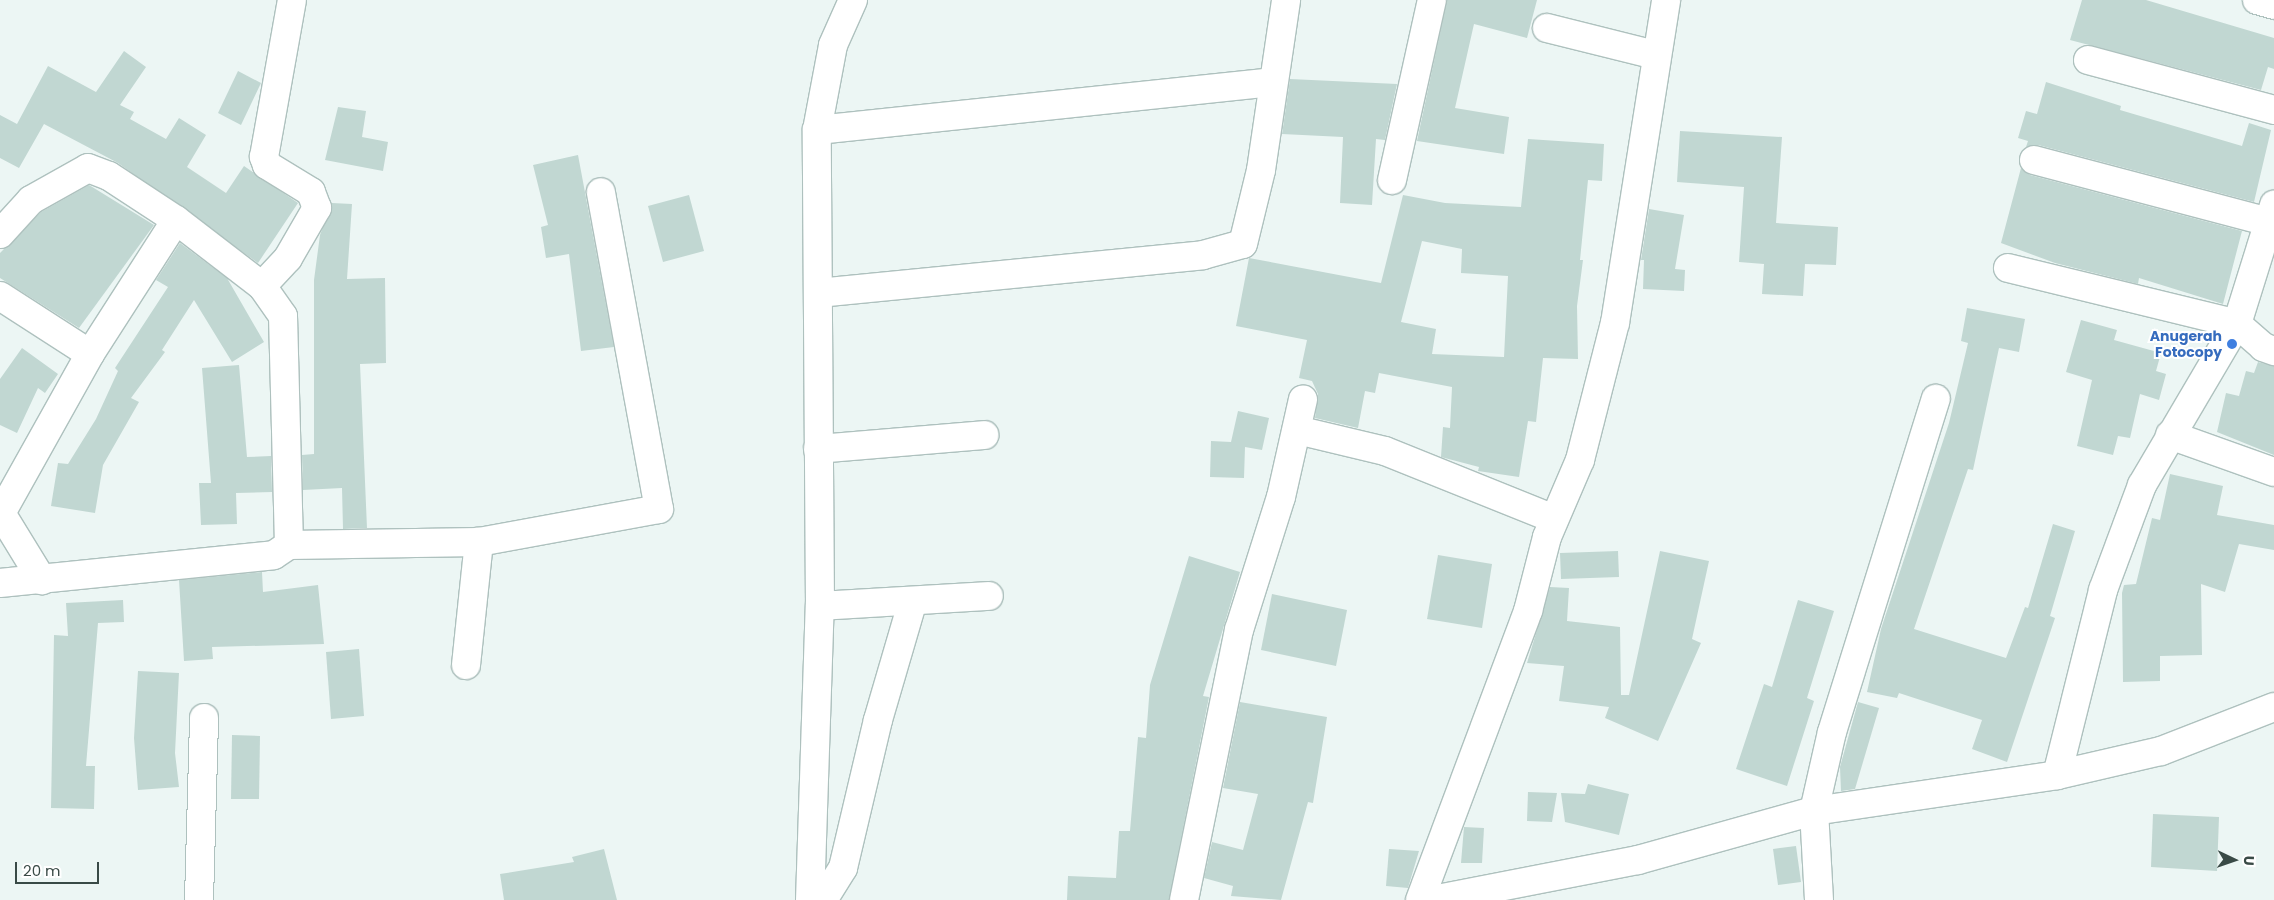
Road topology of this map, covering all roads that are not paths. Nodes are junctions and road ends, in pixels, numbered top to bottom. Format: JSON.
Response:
{"nodes":[{"id":1,"x":292,"y":0,"type":"edge"},
{"id":2,"x":853,"y":0,"type":"edge"},
{"id":3,"x":1286,"y":0,"type":"edge"},
{"id":4,"x":1432,"y":0,"type":"edge"},
{"id":5,"x":1666,"y":0,"type":"edge"},
{"id":6,"x":2256,"y":0,"type":"edge"},
{"id":7,"x":2274,"y":5,"type":"edge"},
{"id":8,"x":1547,"y":28,"type":"dead end"},
{"id":9,"x":1655,"y":55,"type":"junction"},
{"id":10,"x":2088,"y":60,"type":"dead end"},
{"id":11,"x":1272,"y":82,"type":"junction"},
{"id":12,"x":2274,"y":110,"type":"edge"},
{"id":13,"x":817,"y":130,"type":"junction"},
{"id":14,"x":2034,"y":160,"type":"dead end"},
{"id":15,"x":1392,"y":180,"type":"dead end"},
{"id":16,"x":601,"y":192,"type":"dead end"},
{"id":17,"x":2272,"y":213,"type":"edge"},
{"id":18,"x":176,"y":220,"type":"junction"},
{"id":19,"x":0,"y":234,"type":"edge"},
{"id":20,"x":2008,"y":268,"type":"dead end"},
{"id":21,"x":262,"y":286,"type":"junction"},
{"id":22,"x":818,"y":293,"type":"junction"},
{"id":23,"x":0,"y":296,"type":"edge"},
{"id":24,"x":2237,"y":324,"type":"junction"},
{"id":25,"x":2274,"y":351,"type":"edge"},
{"id":26,"x":90,"y":354,"type":"junction"},
{"id":27,"x":1303,"y":399,"type":"dead end"},
{"id":28,"x":1936,"y":399,"type":"dead end"},
{"id":29,"x":1297,"y":430,"type":"junction"},
{"id":30,"x":2170,"y":434,"type":"junction"},
{"id":31,"x":984,"y":435,"type":"dead end"},
{"id":32,"x":818,"y":449,"type":"junction"},
{"id":33,"x":2274,"y":472,"type":"edge"},
{"id":34,"x":1,"y":514,"type":"edge"},
{"id":35,"x":1554,"y":519,"type":"junction"},
{"id":36,"x":479,"y":542,"type":"junction"},
{"id":37,"x":289,"y":545,"type":"junction"},
{"id":38,"x":42,"y":580,"type":"junction"},
{"id":39,"x":0,"y":583,"type":"edge"},
{"id":40,"x":989,"y":596,"type":"dead end"},
{"id":41,"x":912,"y":604,"type":"junction"},
{"id":42,"x":820,"y":606,"type":"junction"},
{"id":43,"x":466,"y":665,"type":"dead end"},
{"id":44,"x":2274,"y":706,"type":"edge"},
{"id":45,"x":204,"y":718,"type":"dead end"},
{"id":46,"x":2057,"y":775,"type":"junction"},
{"id":47,"x":1814,"y":811,"type":"junction"},
{"id":48,"x":199,"y":900,"type":"edge"},
{"id":49,"x":810,"y":900,"type":"edge"},
{"id":50,"x":822,"y":900,"type":"edge"},
{"id":51,"x":1184,"y":900,"type":"edge"},
{"id":52,"x":1420,"y":900,"type":"edge"},
{"id":53,"x":1432,"y":900,"type":"edge"},
{"id":54,"x":1819,"y":900,"type":"edge"}],
"edges":[{"from":1,"to":21,"type":"street"},
{"from":2,"to":13,"type":"street"},
{"from":3,"to":11,"type":"street"},
{"from":4,"to":15,"type":"street"},
{"from":5,"to":9,"type":"street"},
{"from":6,"to":7,"type":"street"},
{"from":8,"to":9,"type":"street"},
{"from":9,"to":35,"type":"street"},
{"from":10,"to":12,"type":"street"},
{"from":11,"to":13,"type":"street"},
{"from":11,"to":22,"type":"street"},
{"from":13,"to":22,"type":"street"},
{"from":14,"to":17,"type":"street"},
{"from":16,"to":36,"type":"street"},
{"from":17,"to":24,"type":"street"},
{"from":18,"to":19,"type":"street"},
{"from":18,"to":21,"type":"street"},
{"from":18,"to":26,"type":"street"},
{"from":20,"to":24,"type":"street"},
{"from":21,"to":37,"type":"street"},
{"from":22,"to":32,"type":"street"},
{"from":23,"to":26,"type":"street"},
{"from":24,"to":25,"type":"street"},
{"from":24,"to":30,"type":"street"},
{"from":26,"to":34,"type":"street"},
{"from":27,"to":29,"type":"street"},
{"from":28,"to":47,"type":"street"},
{"from":29,"to":35,"type":"street"},
{"from":29,"to":51,"type":"street"},
{"from":30,"to":33,"type":"street"},
{"from":30,"to":46,"type":"street"},
{"from":31,"to":32,"type":"street"},
{"from":32,"to":42,"type":"street"},
{"from":34,"to":38,"type":"street"},
{"from":35,"to":52,"type":"street"},
{"from":36,"to":37,"type":"street"},
{"from":36,"to":43,"type":"street"},
{"from":37,"to":38,"type":"street"},
{"from":38,"to":39,"type":"street"},
{"from":40,"to":41,"type":"street"},
{"from":41,"to":42,"type":"street"},
{"from":41,"to":50,"type":"street"},
{"from":42,"to":49,"type":"street"},
{"from":44,"to":46,"type":"street"},
{"from":45,"to":48,"type":"street"},
{"from":46,"to":47,"type":"street"},
{"from":47,"to":53,"type":"street"},
{"from":47,"to":54,"type":"street"}]}
